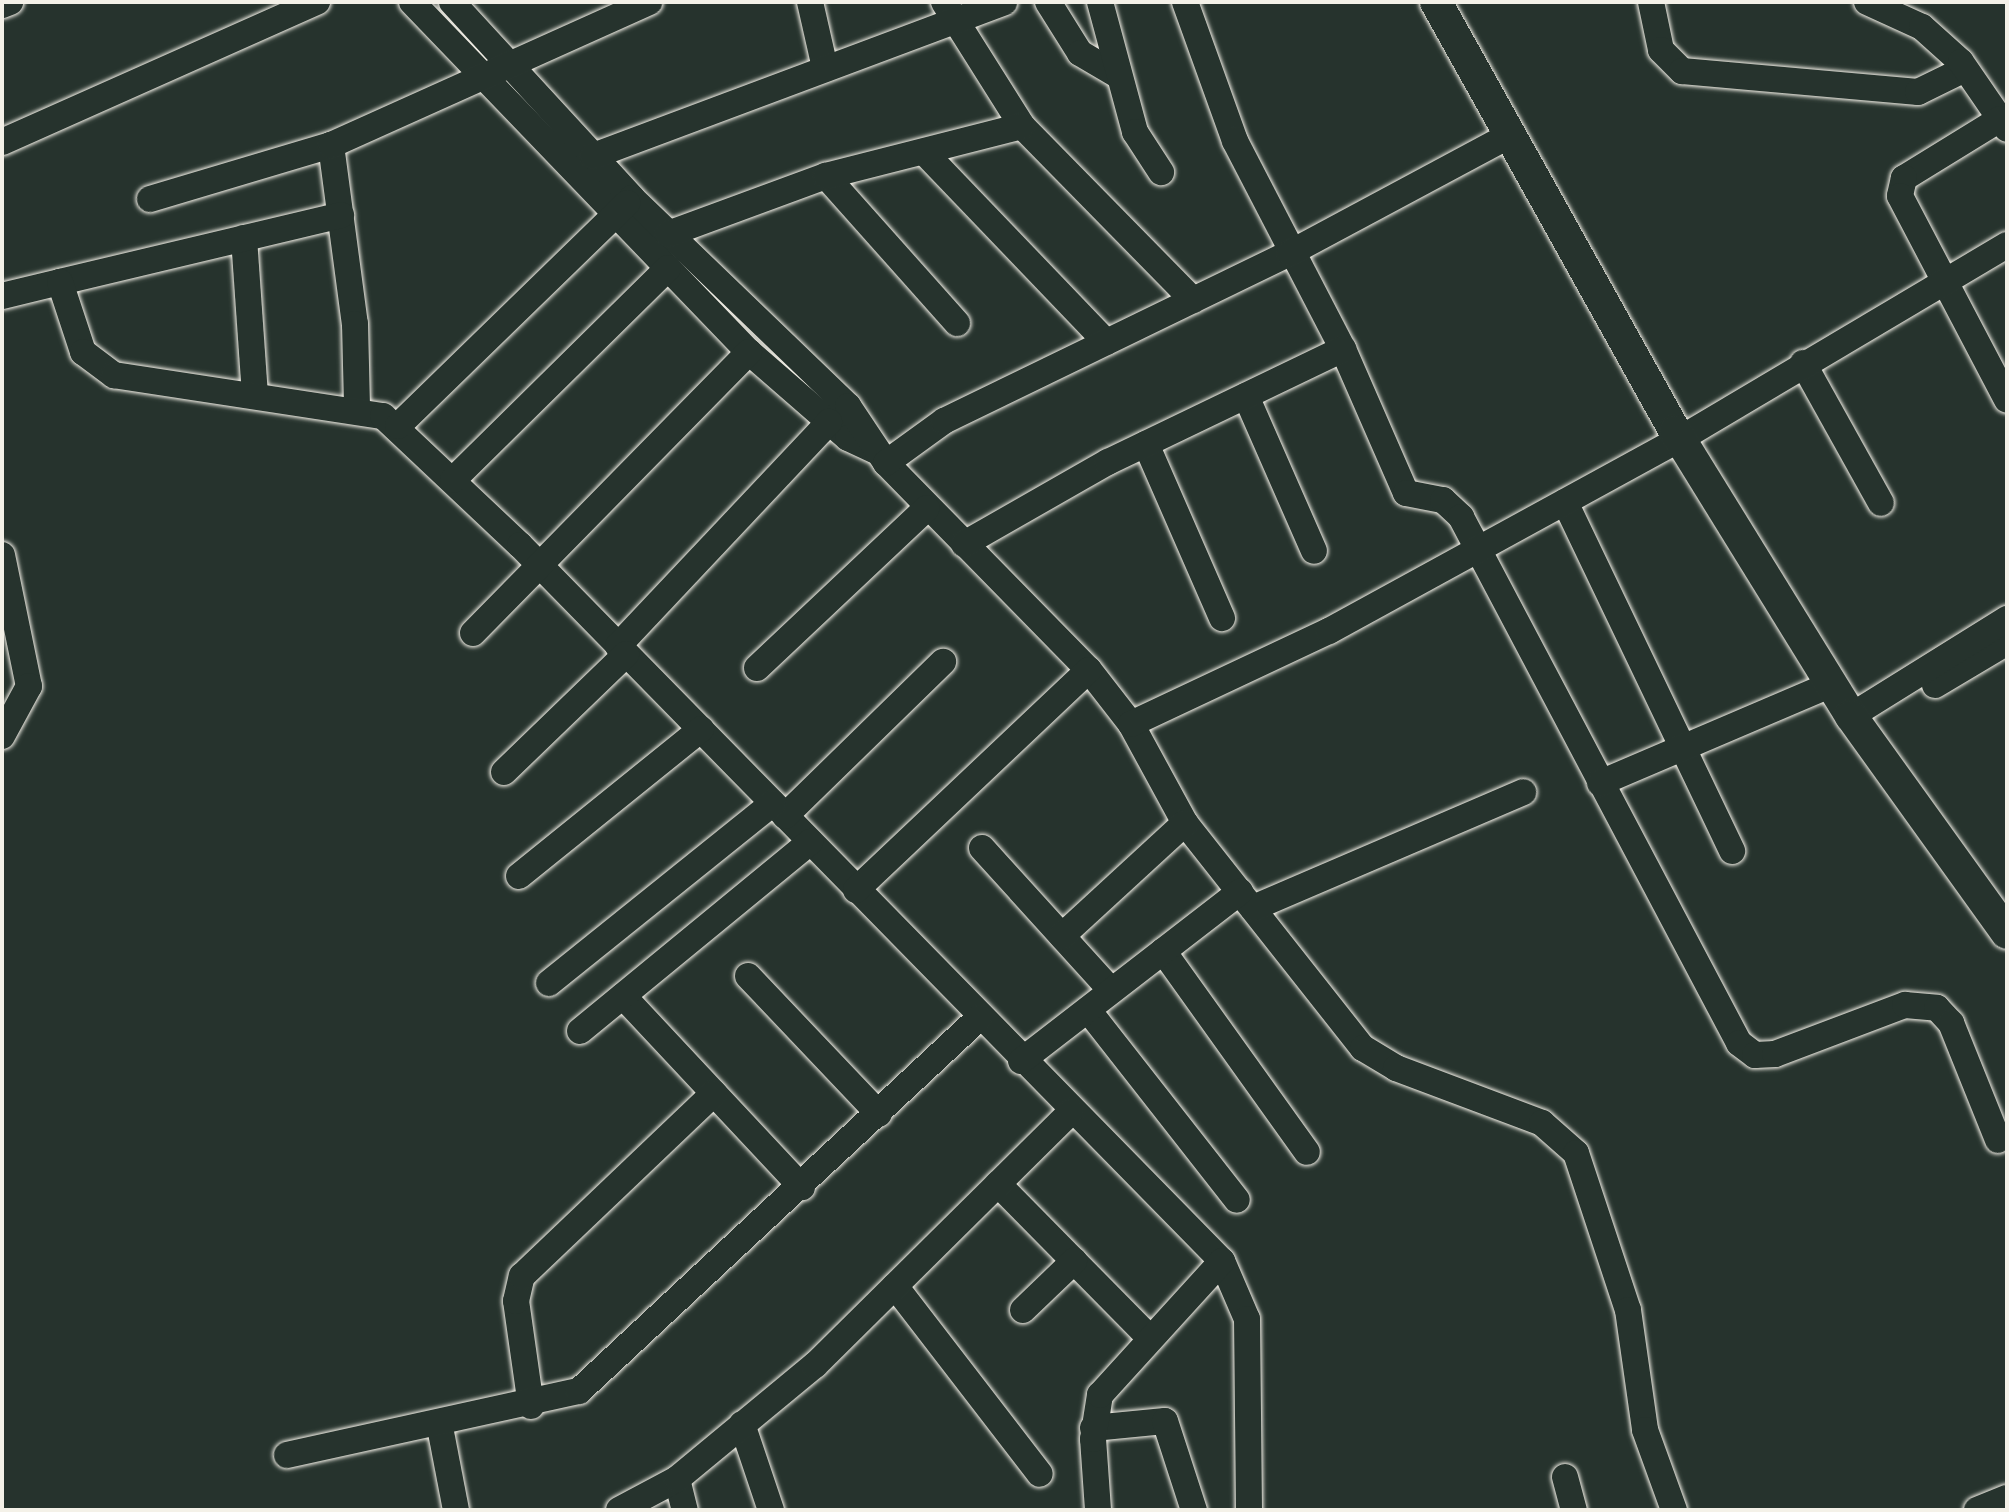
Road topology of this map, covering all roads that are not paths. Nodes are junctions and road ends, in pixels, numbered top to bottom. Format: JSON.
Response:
{"nodes":[{"id":1,"x":10,"y":2,"type":"edge"},
{"id":2,"x":317,"y":2,"type":"edge"},
{"id":3,"x":412,"y":2,"type":"edge"},
{"id":4,"x":452,"y":2,"type":"edge"},
{"id":5,"x":649,"y":2,"type":"edge"},
{"id":6,"x":810,"y":2,"type":"edge"},
{"id":7,"x":1004,"y":2,"type":"edge"},
{"id":8,"x":1048,"y":2,"type":"edge"},
{"id":9,"x":1100,"y":2,"type":"edge"},
{"id":10,"x":1185,"y":2,"type":"edge"},
{"id":11,"x":1436,"y":2,"type":"edge"},
{"id":12,"x":1651,"y":2,"type":"edge"},
{"id":13,"x":1867,"y":2,"type":"edge"},
{"id":14,"x":2,"y":5,"type":"edge"},
{"id":15,"x":949,"y":11,"type":"edge"},
{"id":16,"x":509,"y":62,"type":"junction"},
{"id":17,"x":825,"y":68,"type":"junction"},
{"id":18,"x":1965,"y":69,"type":"junction"},
{"id":19,"x":482,"y":76,"type":"junction"},
{"id":20,"x":1119,"y":76,"type":"junction"},
{"id":21,"x":2004,"y":124,"type":"edge"},
{"id":22,"x":1022,"y":126,"type":"junction"},
{"id":23,"x":1510,"y":135,"type":"junction"},
{"id":24,"x":2,"y":142,"type":"edge"},
{"id":25,"x":331,"y":145,"type":"junction"},
{"id":26,"x":924,"y":152,"type":"junction"},
{"id":27,"x":593,"y":156,"type":"junction"},
{"id":28,"x":1161,"y":172,"type":"dead end"},
{"id":29,"x":826,"y":176,"type":"junction"},
{"id":30,"x":150,"y":199,"type":"dead end"},
{"id":31,"x":623,"y":207,"type":"junction"},
{"id":32,"x":341,"y":215,"type":"junction"},
{"id":33,"x":668,"y":234,"type":"junction"},
{"id":34,"x":244,"y":238,"type":"junction"},
{"id":35,"x":2007,"y":245,"type":"edge"},
{"id":36,"x":1290,"y":253,"type":"junction"},
{"id":37,"x":668,"y":268,"type":"junction"},
{"id":38,"x":1940,"y":281,"type":"junction"},
{"id":39,"x":60,"y":282,"type":"junction"},
{"id":40,"x":2,"y":296,"type":"edge"},
{"id":41,"x":1193,"y":300,"type":"junction"},
{"id":42,"x":957,"y":323,"type":"dead end"},
{"id":43,"x":1106,"y":342,"type":"junction"},
{"id":44,"x":1343,"y":349,"type":"junction"},
{"id":45,"x":749,"y":352,"type":"junction"},
{"id":46,"x":1803,"y":363,"type":"junction"},
{"id":47,"x":255,"y":396,"type":"junction"},
{"id":48,"x":1246,"y":396,"type":"junction"},
{"id":49,"x":2007,"y":400,"type":"edge"},
{"id":50,"x":357,"y":407,"type":"junction"},
{"id":51,"x":829,"y":422,"type":"junction"},
{"id":52,"x":398,"y":426,"type":"junction"},
{"id":53,"x":1680,"y":439,"type":"junction"},
{"id":54,"x":1146,"y":444,"type":"junction"},
{"id":55,"x":880,"y":456,"type":"junction"},
{"id":56,"x":453,"y":480,"type":"junction"},
{"id":57,"x":1565,"y":502,"type":"junction"},
{"id":58,"x":1881,"y":503,"type":"dead end"},
{"id":59,"x":927,"y":508,"type":"junction"},
{"id":60,"x":964,"y":544,"type":"junction"},
{"id":61,"x":1477,"y":550,"type":"junction"},
{"id":62,"x":1314,"y":551,"type":"dead end"},
{"id":63,"x":2,"y":557,"type":"edge"},
{"id":64,"x":540,"y":566,"type":"junction"},
{"id":65,"x":1222,"y":618,"type":"dead end"},
{"id":66,"x":2007,"y":619,"type":"edge"},
{"id":67,"x":473,"y":633,"type":"dead end"},
{"id":68,"x":1995,"y":641,"type":"edge"},
{"id":69,"x":622,"y":650,"type":"junction"},
{"id":70,"x":943,"y":662,"type":"dead end"},
{"id":71,"x":757,"y":668,"type":"dead end"},
{"id":72,"x":1089,"y":670,"type":"junction"},
{"id":73,"x":1832,"y":684,"type":"junction"},
{"id":74,"x":29,"y":686,"type":"junction"},
{"id":75,"x":2,"y":690,"type":"edge"},
{"id":76,"x":1856,"y":723,"type":"junction"},
{"id":77,"x":1131,"y":724,"type":"junction"},
{"id":78,"x":701,"y":729,"type":"junction"},
{"id":79,"x":2,"y":736,"type":"edge"},
{"id":80,"x":1683,"y":748,"type":"junction"},
{"id":81,"x":504,"y":772,"type":"dead end"},
{"id":82,"x":1600,"y":783,"type":"junction"},
{"id":83,"x":1523,"y":792,"type":"dead end"},
{"id":84,"x":779,"y":809,"type":"junction"},
{"id":85,"x":1185,"y":823,"type":"junction"},
{"id":86,"x":810,"y":842,"type":"junction"},
{"id":87,"x":982,"y":848,"type":"dead end"},
{"id":88,"x":1732,"y":851,"type":"dead end"},
{"id":89,"x":519,"y":876,"type":"dead end"},
{"id":90,"x":856,"y":890,"type":"junction"},
{"id":91,"x":1247,"y":900,"type":"junction"},
{"id":92,"x":2007,"y":933,"type":"edge"},
{"id":93,"x":1062,"y":936,"type":"junction"},
{"id":94,"x":1163,"y":951,"type":"junction"},
{"id":95,"x":748,"y":976,"type":"dead end"},
{"id":96,"x":549,"y":983,"type":"dead end"},
{"id":97,"x":1109,"y":988,"type":"junction"},
{"id":98,"x":623,"y":996,"type":"junction"},
{"id":99,"x":1088,"y":1010,"type":"junction"},
{"id":100,"x":979,"y":1018,"type":"junction"},
{"id":101,"x":580,"y":1031,"type":"dead end"},
{"id":102,"x":1021,"y":1061,"type":"junction"},
{"id":103,"x":714,"y":1093,"type":"junction"},
{"id":104,"x":1071,"y":1112,"type":"junction"},
{"id":105,"x":879,"y":1114,"type":"junction"},
{"id":106,"x":1998,"y":1140,"type":"dead end"},
{"id":107,"x":1307,"y":1152,"type":"dead end"},
{"id":108,"x":998,"y":1184,"type":"junction"},
{"id":109,"x":802,"y":1187,"type":"junction"},
{"id":110,"x":1237,"y":1200,"type":"dead end"},
{"id":111,"x":1074,"y":1261,"type":"junction"},
{"id":112,"x":1222,"y":1261,"type":"junction"},
{"id":113,"x":895,"y":1286,"type":"junction"},
{"id":114,"x":1023,"y":1310,"type":"dead end"},
{"id":115,"x":1149,"y":1337,"type":"junction"},
{"id":116,"x":531,"y":1406,"type":"junction"},
{"id":117,"x":742,"y":1424,"type":"junction"},
{"id":118,"x":440,"y":1427,"type":"junction"},
{"id":119,"x":1093,"y":1428,"type":"junction"},
{"id":120,"x":287,"y":1455,"type":"dead end"},
{"id":121,"x":1040,"y":1474,"type":"dead end"},
{"id":122,"x":1565,"y":1477,"type":"dead end"},
{"id":123,"x":677,"y":1479,"type":"junction"},
{"id":124,"x":2007,"y":1498,"type":"edge"},
{"id":125,"x":456,"y":1510,"type":"edge"},
{"id":126,"x":619,"y":1510,"type":"edge"},
{"id":127,"x":685,"y":1510,"type":"edge"},
{"id":128,"x":771,"y":1510,"type":"edge"},
{"id":129,"x":1098,"y":1510,"type":"edge"},
{"id":130,"x":1194,"y":1510,"type":"edge"},
{"id":131,"x":1249,"y":1510,"type":"edge"},
{"id":132,"x":1574,"y":1510,"type":"edge"},
{"id":133,"x":1674,"y":1510,"type":"edge"},
{"id":134,"x":1977,"y":1510,"type":"edge"}],
"edges":[{"from":1,"to":14,"type":"street"},
{"from":2,"to":24,"type":"street"},
{"from":3,"to":19,"type":"street"},
{"from":4,"to":16,"type":"street"},
{"from":5,"to":16,"type":"street"},
{"from":6,"to":17,"type":"street"},
{"from":7,"to":15,"type":"street"},
{"from":8,"to":20,"type":"street"},
{"from":9,"to":20,"type":"street"},
{"from":10,"to":36,"type":"street"},
{"from":11,"to":23,"type":"main road"},
{"from":12,"to":18,"type":"street"},
{"from":13,"to":18,"type":"street"},
{"from":15,"to":17,"type":"street"},
{"from":15,"to":22,"type":"street"},
{"from":16,"to":19,"type":"street"},
{"from":16,"to":27,"type":"street"},
{"from":17,"to":27,"type":"street"},
{"from":18,"to":21,"type":"street"},
{"from":19,"to":25,"type":"street"},
{"from":19,"to":31,"type":"street"},
{"from":20,"to":28,"type":"street"},
{"from":21,"to":38,"type":"street"},
{"from":22,"to":26,"type":"street"},
{"from":22,"to":41,"type":"street"},
{"from":23,"to":36,"type":"street"},
{"from":23,"to":53,"type":"main road"},
{"from":25,"to":30,"type":"street"},
{"from":25,"to":32,"type":"street"},
{"from":26,"to":29,"type":"street"},
{"from":26,"to":43,"type":"street"},
{"from":27,"to":31,"type":"street"},
{"from":29,"to":33,"type":"street"},
{"from":29,"to":42,"type":"street"},
{"from":31,"to":33,"type":"street"},
{"from":31,"to":37,"type":"street"},
{"from":31,"to":52,"type":"street"},
{"from":32,"to":34,"type":"street"},
{"from":32,"to":50,"type":"street"},
{"from":33,"to":55,"type":"street"},
{"from":34,"to":39,"type":"street"},
{"from":34,"to":47,"type":"street"},
{"from":35,"to":38,"type":"street"},
{"from":36,"to":41,"type":"street"},
{"from":36,"to":44,"type":"street"},
{"from":37,"to":45,"type":"street"},
{"from":37,"to":56,"type":"street"},
{"from":38,"to":46,"type":"street"},
{"from":38,"to":49,"type":"street"},
{"from":39,"to":40,"type":"street"},
{"from":39,"to":47,"type":"street"},
{"from":41,"to":43,"type":"street"},
{"from":43,"to":55,"type":"street"},
{"from":44,"to":48,"type":"street"},
{"from":44,"to":61,"type":"street"},
{"from":45,"to":51,"type":"street"},
{"from":45,"to":64,"type":"street"},
{"from":46,"to":53,"type":"street"},
{"from":46,"to":58,"type":"street"},
{"from":47,"to":50,"type":"street"},
{"from":48,"to":54,"type":"street"},
{"from":48,"to":62,"type":"street"},
{"from":50,"to":52,"type":"street"},
{"from":51,"to":55,"type":"street"},
{"from":51,"to":69,"type":"street"},
{"from":52,"to":56,"type":"street"},
{"from":53,"to":57,"type":"street"},
{"from":53,"to":73,"type":"main road"},
{"from":54,"to":60,"type":"street"},
{"from":54,"to":65,"type":"street"},
{"from":55,"to":59,"type":"street"},
{"from":56,"to":64,"type":"street"},
{"from":57,"to":61,"type":"street"},
{"from":57,"to":80,"type":"street"},
{"from":59,"to":60,"type":"street"},
{"from":59,"to":71,"type":"street"},
{"from":60,"to":72,"type":"street"},
{"from":61,"to":77,"type":"street"},
{"from":61,"to":82,"type":"street"},
{"from":63,"to":74,"type":"street"},
{"from":64,"to":67,"type":"street"},
{"from":64,"to":69,"type":"street"},
{"from":66,"to":68,"type":"street"},
{"from":68,"to":76,"type":"street"},
{"from":69,"to":78,"type":"street"},
{"from":69,"to":81,"type":"street"},
{"from":70,"to":84,"type":"street"},
{"from":72,"to":77,"type":"street"},
{"from":72,"to":90,"type":"street"},
{"from":73,"to":76,"type":"main road"},
{"from":73,"to":80,"type":"street"},
{"from":74,"to":75,"type":"street"},
{"from":74,"to":79,"type":"street"},
{"from":76,"to":92,"type":"main road"},
{"from":77,"to":85,"type":"street"},
{"from":78,"to":84,"type":"street"},
{"from":78,"to":89,"type":"street"},
{"from":80,"to":82,"type":"street"},
{"from":80,"to":88,"type":"street"},
{"from":82,"to":106,"type":"street"},
{"from":83,"to":91,"type":"street"},
{"from":84,"to":86,"type":"street"},
{"from":84,"to":96,"type":"street"},
{"from":85,"to":91,"type":"street"},
{"from":85,"to":93,"type":"street"},
{"from":86,"to":90,"type":"street"},
{"from":86,"to":98,"type":"street"},
{"from":87,"to":93,"type":"street"},
{"from":90,"to":100,"type":"street"},
{"from":91,"to":94,"type":"street"},
{"from":91,"to":133,"type":"street"},
{"from":93,"to":97,"type":"street"},
{"from":94,"to":97,"type":"street"},
{"from":94,"to":107,"type":"street"},
{"from":95,"to":105,"type":"street"},
{"from":97,"to":99,"type":"street"},
{"from":98,"to":101,"type":"street"},
{"from":98,"to":103,"type":"street"},
{"from":99,"to":102,"type":"street"},
{"from":99,"to":110,"type":"street"},
{"from":100,"to":102,"type":"street"},
{"from":100,"to":105,"type":"street"},
{"from":102,"to":104,"type":"street"},
{"from":103,"to":109,"type":"street"},
{"from":103,"to":116,"type":"street"},
{"from":104,"to":108,"type":"street"},
{"from":104,"to":112,"type":"street"},
{"from":105,"to":109,"type":"street"},
{"from":108,"to":111,"type":"street"},
{"from":108,"to":113,"type":"street"},
{"from":109,"to":116,"type":"street"},
{"from":111,"to":114,"type":"street"},
{"from":111,"to":115,"type":"street"},
{"from":112,"to":115,"type":"street"},
{"from":112,"to":131,"type":"street"},
{"from":113,"to":117,"type":"street"},
{"from":113,"to":121,"type":"street"},
{"from":115,"to":119,"type":"street"},
{"from":116,"to":118,"type":"street"},
{"from":117,"to":123,"type":"street"},
{"from":117,"to":128,"type":"street"},
{"from":118,"to":120,"type":"street"},
{"from":118,"to":125,"type":"street"},
{"from":119,"to":129,"type":"street"},
{"from":119,"to":130,"type":"street"},
{"from":122,"to":132,"type":"street"},
{"from":123,"to":126,"type":"street"},
{"from":123,"to":127,"type":"street"},
{"from":124,"to":134,"type":"street"}]}
